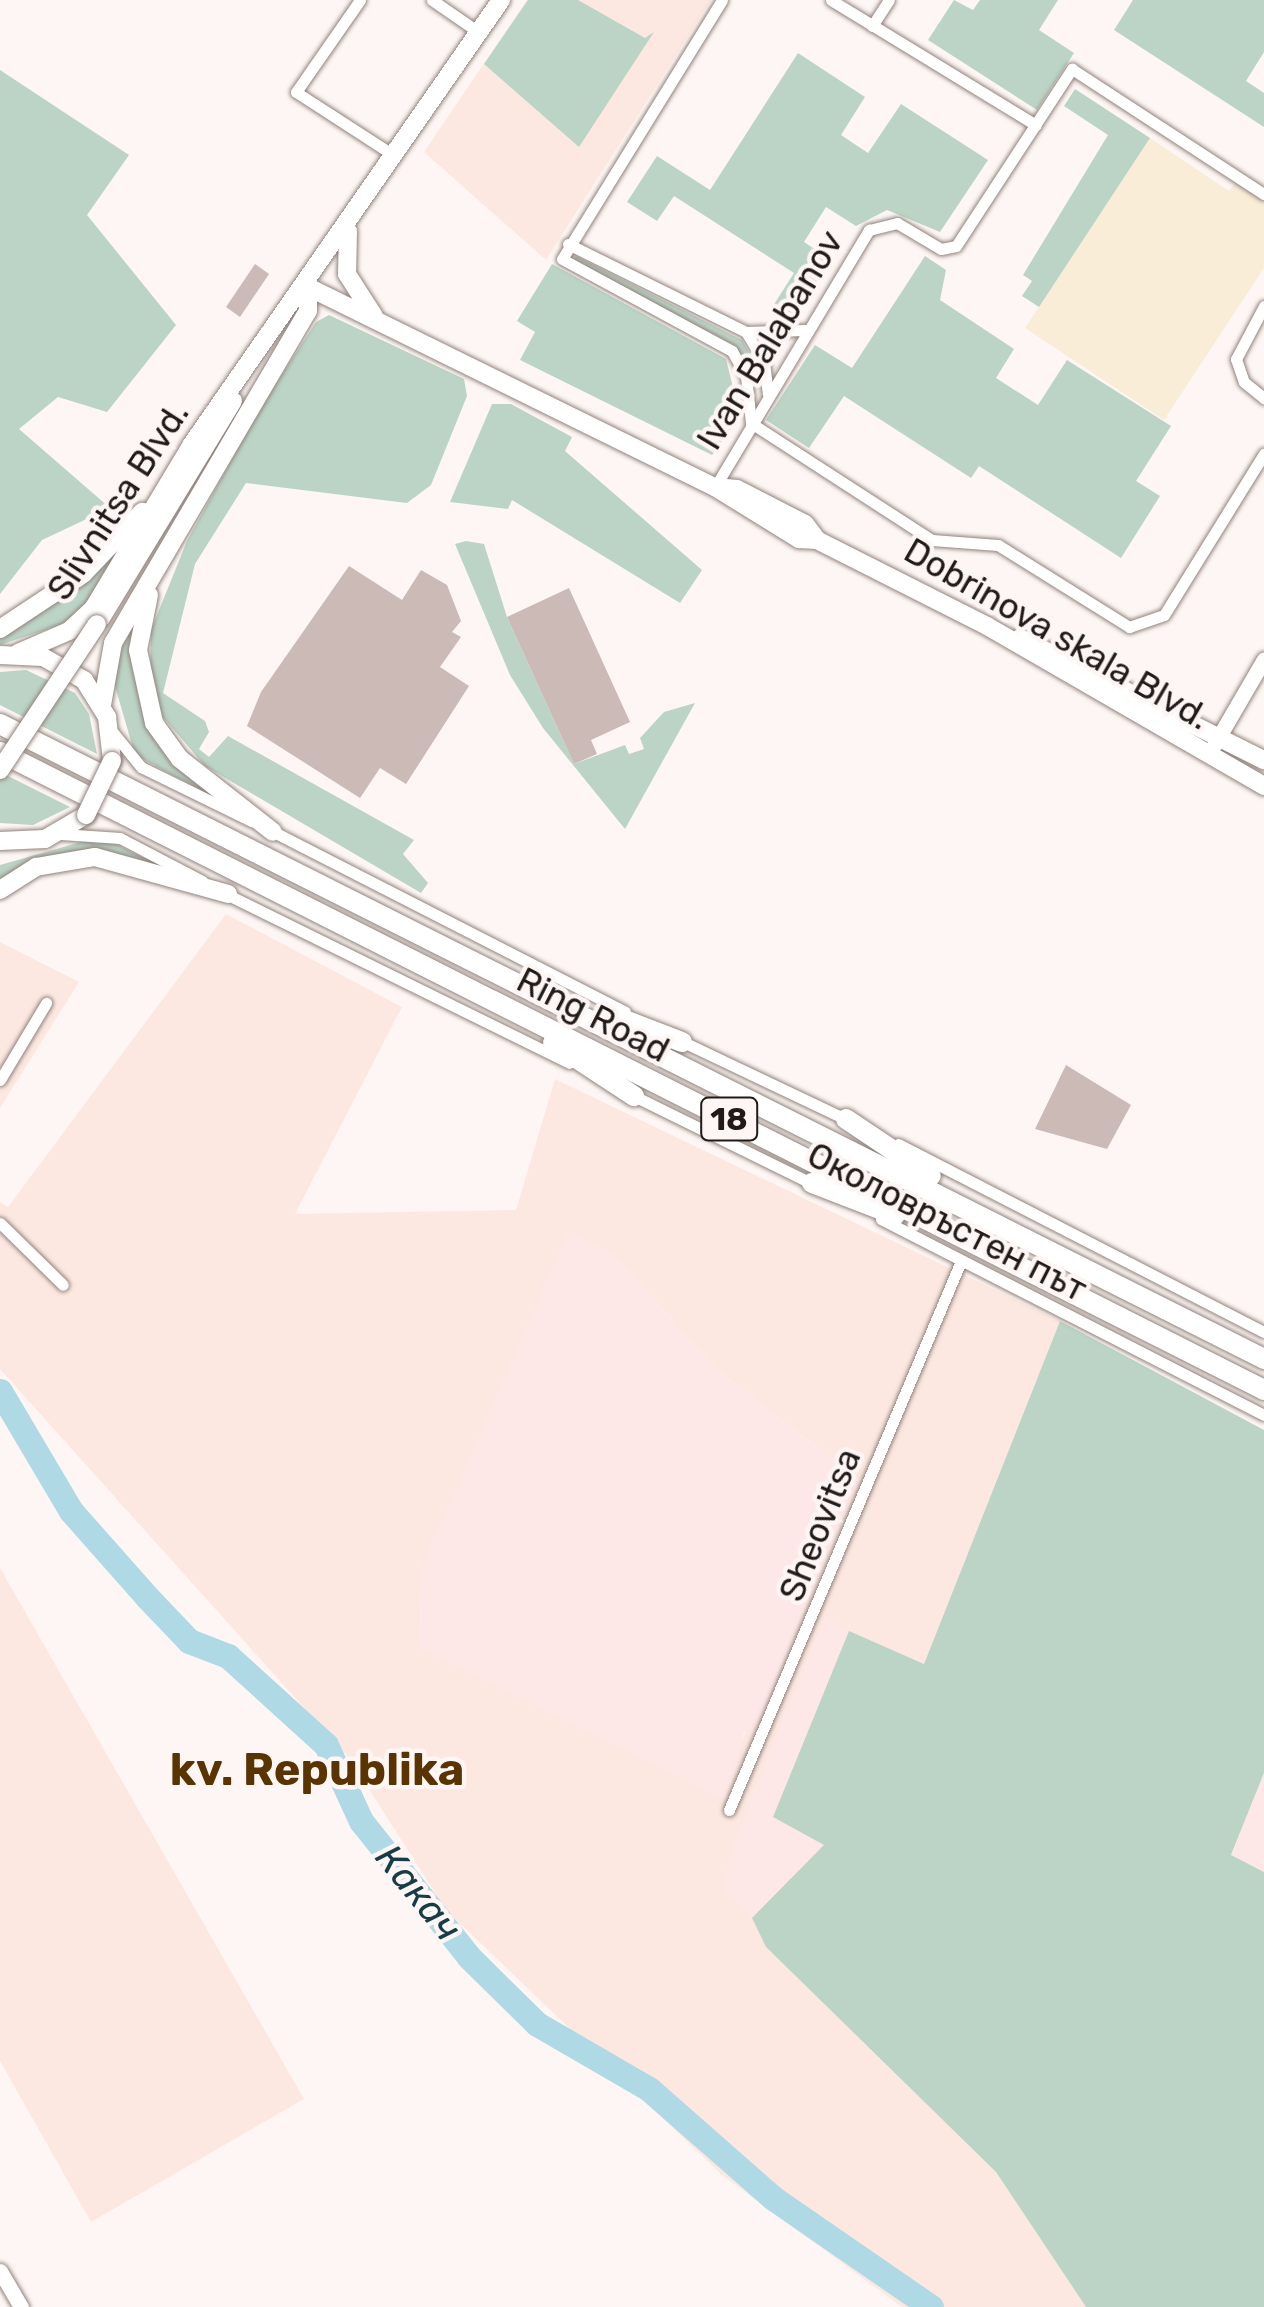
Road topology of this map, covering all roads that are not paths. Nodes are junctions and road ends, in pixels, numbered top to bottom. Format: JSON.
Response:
{"nodes":[{"id":1,"x":360,"y":0,"type":"edge"},
{"id":2,"x":432,"y":0,"type":"edge"},
{"id":3,"x":500,"y":0,"type":"edge"},
{"id":4,"x":722,"y":0,"type":"edge"},
{"id":5,"x":831,"y":0,"type":"edge"},
{"id":6,"x":889,"y":0,"type":"edge"},
{"id":7,"x":872,"y":26,"type":"junction"},
{"id":8,"x":477,"y":32,"type":"junction"},
{"id":9,"x":1036,"y":125,"type":"junction"},
{"id":10,"x":395,"y":156,"type":"junction"},
{"id":11,"x":1264,"y":194,"type":"edge"},
{"id":12,"x":350,"y":222,"type":"junction"},
{"id":13,"x":568,"y":244,"type":"junction"},
{"id":14,"x":308,"y":288,"type":"junction"},
{"id":15,"x":1264,"y":306,"type":"edge"},
{"id":16,"x":374,"y":316,"type":"junction"},
{"id":17,"x":804,"y":330,"type":"junction"},
{"id":18,"x":746,"y":332,"type":"junction"},
{"id":19,"x":252,"y":360,"type":"junction"},
{"id":20,"x":260,"y":389,"type":"junction"},
{"id":21,"x":768,"y":394,"type":"junction"},
{"id":22,"x":1264,"y":398,"type":"edge"},
{"id":23,"x":751,"y":424,"type":"junction"},
{"id":24,"x":216,"y":438,"type":"junction"},
{"id":25,"x":1264,"y":454,"type":"edge"},
{"id":26,"x":169,"y":482,"type":"junction"},
{"id":27,"x":715,"y":487,"type":"junction"},
{"id":28,"x":158,"y":566,"type":"junction"},
{"id":29,"x":987,"y":626,"type":"junction"},
{"id":30,"x":0,"y":629,"type":"edge"},
{"id":31,"x":9,"y":654,"type":"edge"},
{"id":32,"x":1264,"y":659,"type":"edge"},
{"id":33,"x":102,"y":705,"type":"junction"},
{"id":34,"x":0,"y":724,"type":"edge"},
{"id":35,"x":110,"y":730,"type":"junction"},
{"id":36,"x":1214,"y":736,"type":"junction"},
{"id":37,"x":1187,"y":746,"type":"junction"},
{"id":38,"x":8,"y":749,"type":"edge"},
{"id":39,"x":1214,"y":760,"type":"junction"},
{"id":40,"x":1264,"y":760,"type":"edge"},
{"id":41,"x":0,"y":770,"type":"edge"},
{"id":42,"x":1264,"y":786,"type":"edge"},
{"id":43,"x":273,"y":832,"type":"junction"},
{"id":44,"x":52,"y":837,"type":"junction"},
{"id":45,"x":0,"y":841,"type":"edge"},
{"id":46,"x":0,"y":856,"type":"edge"},
{"id":47,"x":0,"y":890,"type":"edge"},
{"id":48,"x":228,"y":894,"type":"junction"},
{"id":49,"x":512,"y":978,"type":"junction"},
{"id":50,"x":467,"y":988,"type":"junction"},
{"id":51,"x":46,"y":1002,"type":"dead end"},
{"id":52,"x":682,"y":1042,"type":"junction"},
{"id":53,"x":0,"y":1080,"type":"edge"},
{"id":54,"x":634,"y":1096,"type":"junction"},
{"id":55,"x":846,"y":1119,"type":"junction"},
{"id":56,"x":812,"y":1183,"type":"junction"},
{"id":57,"x":0,"y":1223,"type":"edge"},
{"id":58,"x":1003,"y":1225,"type":"junction"},
{"id":59,"x":991,"y":1250,"type":"junction"},
{"id":60,"x":961,"y":1261,"type":"junction"},
{"id":61,"x":63,"y":1285,"type":"dead end"},
{"id":62,"x":1264,"y":1332,"type":"edge"},
{"id":63,"x":1264,"y":1359,"type":"edge"},
{"id":64,"x":1264,"y":1390,"type":"edge"},
{"id":65,"x":1264,"y":1415,"type":"edge"},
{"id":66,"x":729,"y":1810,"type":"dead end"},
{"id":67,"x":0,"y":2271,"type":"edge"},
{"id":68,"x":22,"y":2307,"type":"edge"}],
"edges":[{"from":1,"to":10,"type":"street"},
{"from":2,"to":8,"type":"street"},
{"from":3,"to":8,"type":"main road","name":"Slivnitsa Blvd."},
{"from":4,"to":13,"type":"street"},
{"from":5,"to":7,"type":"street"},
{"from":6,"to":7,"type":"street"},
{"from":7,"to":9,"type":"street"},
{"from":8,"to":10,"type":"main road","name":"Slivnitsa Blvd."},
{"from":9,"to":11,"type":"street","name":"Ivan Balabanov"},
{"from":9,"to":17,"type":"street","name":"Ivan Balabanov"},
{"from":10,"to":12,"type":"main road","name":"Slivnitsa Blvd."},
{"from":12,"to":14,"type":"main road","name":"Slivnitsa Blvd."},
{"from":12,"to":16,"type":"main road"},
{"from":13,"to":18,"type":"street"},
{"from":13,"to":23,"type":"street"},
{"from":14,"to":16,"type":"main road","name":"Dobrinova skala Blvd."},
{"from":14,"to":19,"type":"main road","name":"Slivnitsa Blvd."},
{"from":14,"to":20,"type":"main road","name":"Slivnitsa Blvd."},
{"from":15,"to":22,"type":"street"},
{"from":16,"to":27,"type":"main road","name":"Dobrinova skala Blvd."},
{"from":17,"to":18,"type":"street"},
{"from":17,"to":21,"type":"street","name":"Ivan Balabanov"},
{"from":18,"to":21,"type":"street"},
{"from":19,"to":24,"type":"main road","name":"Slivnitsa Blvd."},
{"from":19,"to":26,"type":"main road","name":"Slivnitsa Blvd."},
{"from":20,"to":24,"type":"main road","name":"Slivnitsa Blvd."},
{"from":20,"to":28,"type":"main road","name":"Slivnitsa Blvd."},
{"from":21,"to":23,"type":"street","name":"Ivan Balabanov"},
{"from":23,"to":25,"type":"street"},
{"from":23,"to":27,"type":"street","name":"Ivan Balabanov"},
{"from":24,"to":38,"type":"main road","name":"Slivnitsa Blvd.","bridge":true},
{"from":26,"to":30,"type":"main road"},
{"from":26,"to":31,"type":"main road","name":"Slivnitsa Blvd."},
{"from":27,"to":29,"type":"main road","name":"Dobrinova skala Blvd."},
{"from":28,"to":33,"type":"main road","name":"Slivnitsa Blvd."},
{"from":28,"to":43,"type":"main road"},
{"from":29,"to":36,"type":"main road","name":"Dobrinova skala Blvd."},
{"from":29,"to":37,"type":"main road","name":"Dobrinova skala Blvd."},
{"from":31,"to":33,"type":"main road"},
{"from":32,"to":36,"type":"street"},
{"from":33,"to":35,"type":"main road"},
{"from":34,"to":49,"type":"highway","name":"Ring Road","number":"18"},
{"from":35,"to":43,"type":"street","name":"Ring Road"},
{"from":35,"to":44,"type":"main road","bridge":true},
{"from":36,"to":37,"type":"street"},
{"from":36,"to":39,"type":"street"},
{"from":36,"to":40,"type":"main road","name":"Dobrinova skala Blvd."},
{"from":37,"to":39,"type":"main road","name":"Dobrinova skala Blvd."},
{"from":38,"to":41,"type":"main road","name":"Slivnitsa Blvd.","bridge":true},
{"from":38,"to":50,"type":"highway","name":"Ring Road","number":"18"},
{"from":39,"to":42,"type":"main road","name":"Dobrinova skala Blvd."},
{"from":43,"to":52,"type":"street","name":"Ring Road"},
{"from":44,"to":45,"type":"main road"},
{"from":44,"to":46,"type":"main road"},
{"from":44,"to":48,"type":"street"},
{"from":47,"to":48,"type":"main road"},
{"from":48,"to":54,"type":"street","name":"Околовръстен път"},
{"from":49,"to":52,"type":"highway"},
{"from":49,"to":58,"type":"highway","name":"Ring Road","number":"18"},
{"from":50,"to":54,"type":"highway"},
{"from":50,"to":59,"type":"highway","name":"Ring Road","number":"18"},
{"from":51,"to":53,"type":"street"},
{"from":52,"to":55,"type":"street","name":"Ring Road"},
{"from":54,"to":56,"type":"street","name":"Околовръстен път"},
{"from":55,"to":58,"type":"highway"},
{"from":55,"to":62,"type":"street","name":"Ring Road"},
{"from":56,"to":59,"type":"highway"},
{"from":56,"to":60,"type":"street","name":"Околовръстен път"},
{"from":57,"to":61,"type":"street"},
{"from":58,"to":63,"type":"highway","name":"Ring Road","number":"18"},
{"from":59,"to":64,"type":"highway","name":"Ring Road","number":"18"},
{"from":60,"to":65,"type":"street","name":"Околовръстен път"},
{"from":60,"to":66,"type":"street","name":"Sheovitsa"},
{"from":67,"to":68,"type":"street"}]}
